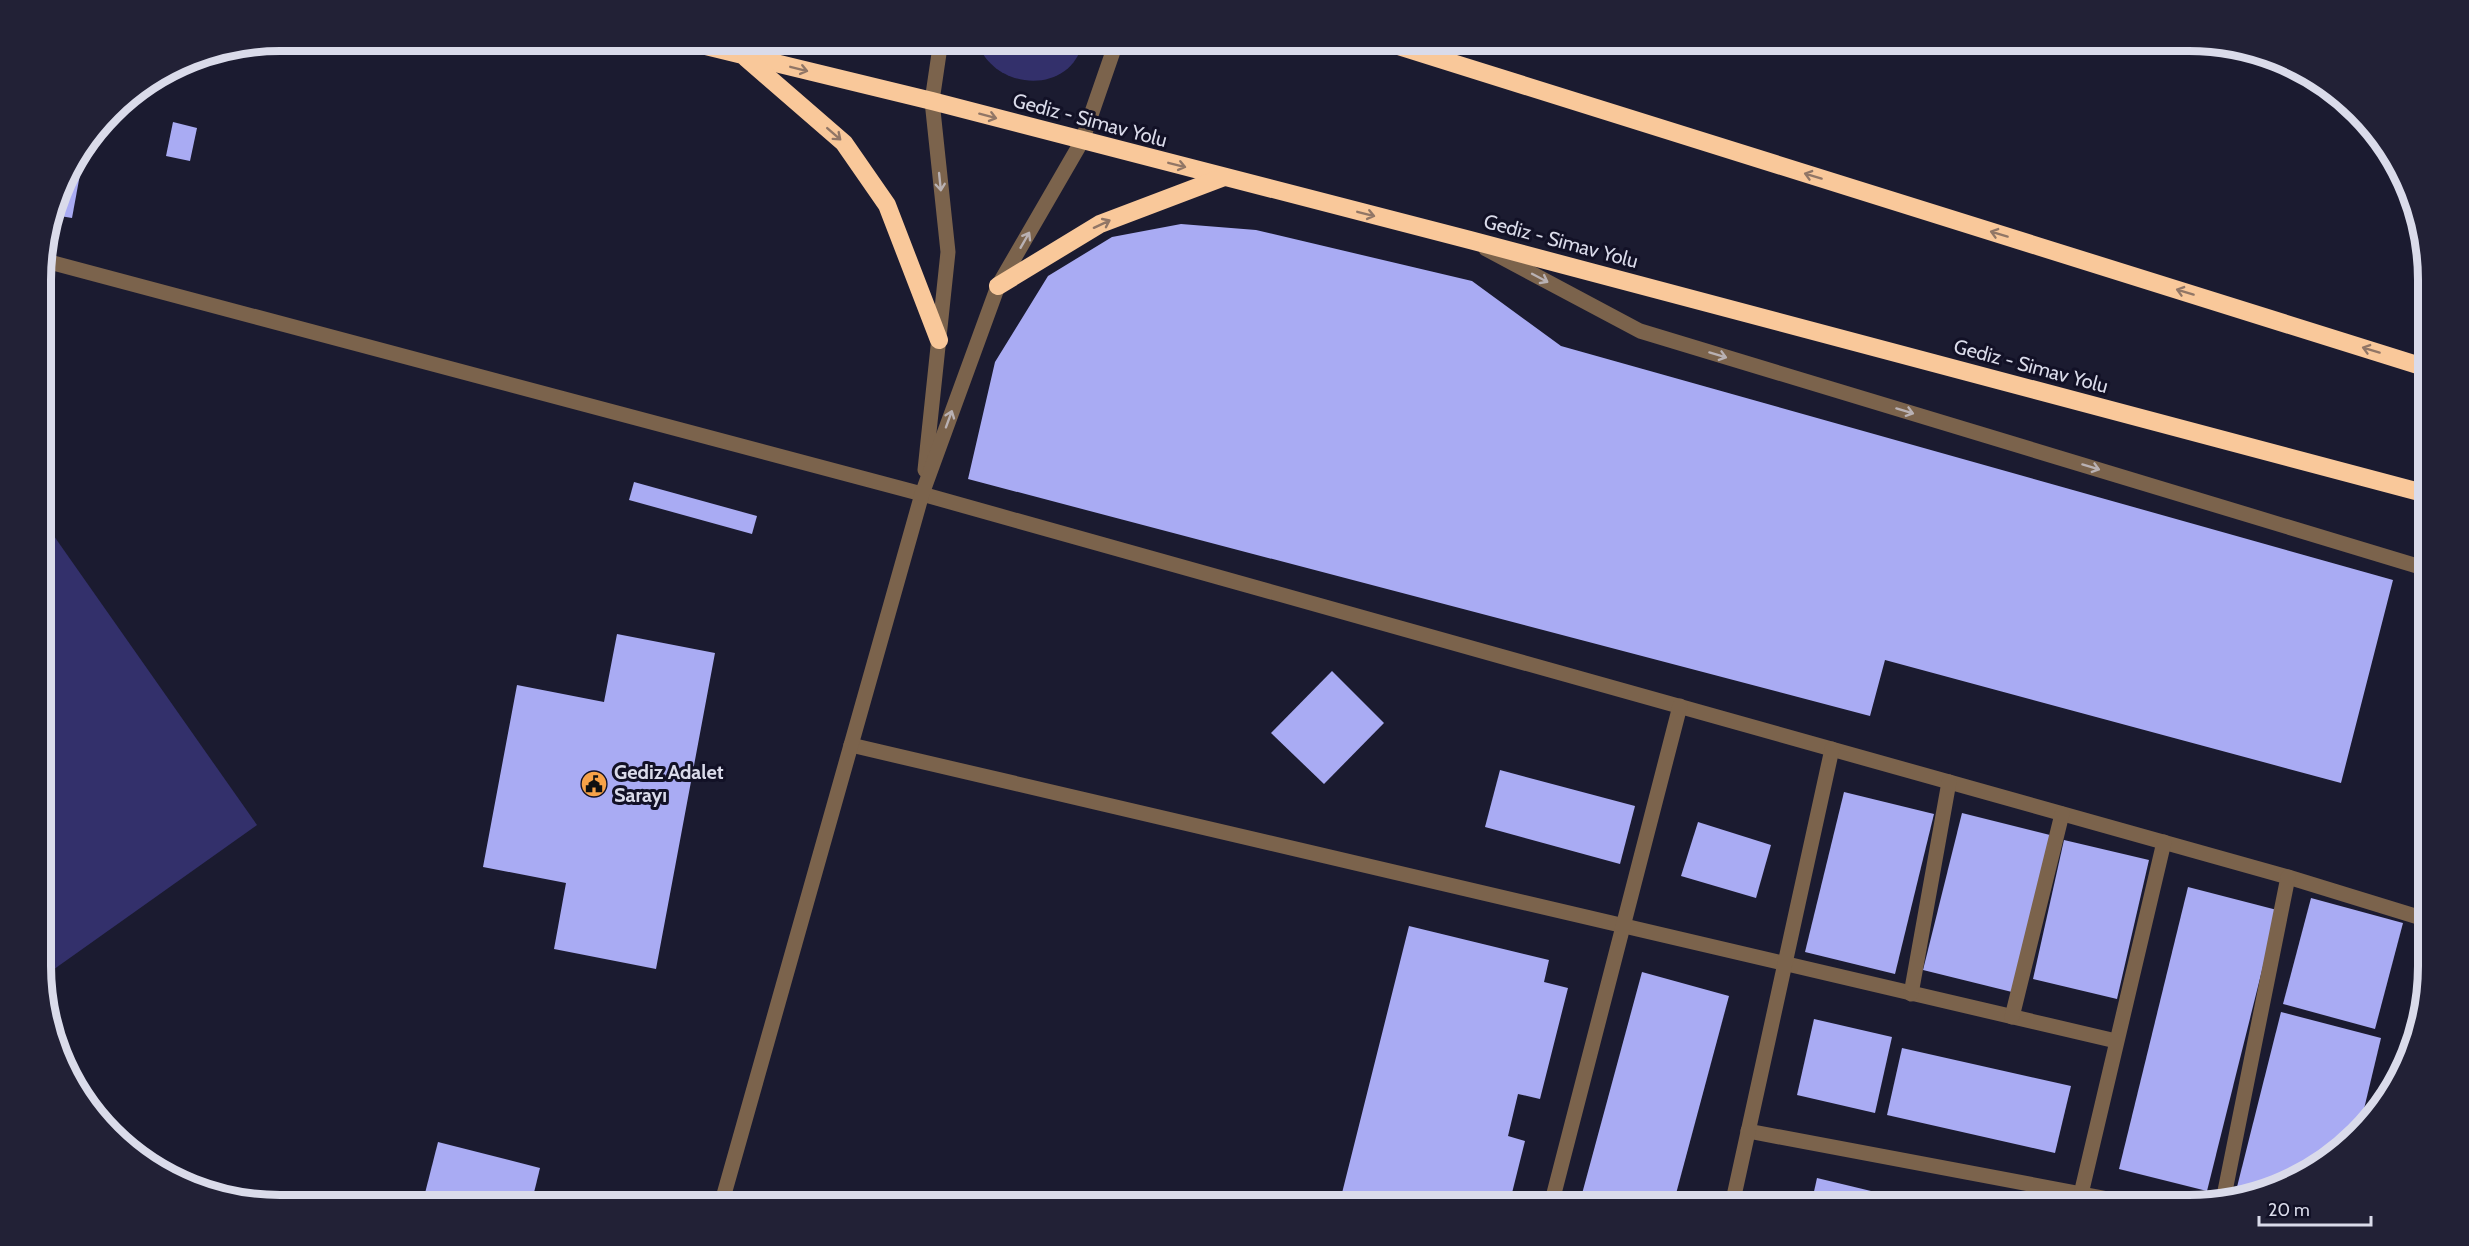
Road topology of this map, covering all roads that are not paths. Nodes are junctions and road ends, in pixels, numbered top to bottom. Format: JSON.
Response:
{"nodes":[{"id":1,"x":726,"y":51,"type":"edge"},
{"id":2,"x":939,"y":51,"type":"edge"},
{"id":3,"x":1113,"y":51,"type":"edge"},
{"id":4,"x":1414,"y":51,"type":"edge"},
{"id":5,"x":742,"y":55,"type":"junction"},
{"id":6,"x":932,"y":101,"type":"junction"},
{"id":7,"x":1083,"y":141,"type":"junction"},
{"id":8,"x":1224,"y":177,"type":"junction"},
{"id":9,"x":1470,"y":240,"type":"junction"},
{"id":10,"x":51,"y":262,"type":"edge"},
{"id":11,"x":998,"y":286,"type":"junction"},
{"id":12,"x":939,"y":340,"type":"junction"},
{"id":13,"x":2418,"y":365,"type":"edge"},
{"id":14,"x":2418,"y":492,"type":"edge"},
{"id":15,"x":922,"y":494,"type":"junction"},
{"id":16,"x":2418,"y":566,"type":"edge"},
{"id":17,"x":1680,"y":706,"type":"junction"},
{"id":18,"x":851,"y":745,"type":"junction"},
{"id":19,"x":1832,"y":749,"type":"junction"},
{"id":20,"x":1949,"y":782,"type":"junction"},
{"id":21,"x":2062,"y":814,"type":"junction"},
{"id":22,"x":2164,"y":842,"type":"junction"},
{"id":23,"x":2288,"y":877,"type":"junction"},
{"id":24,"x":2418,"y":917,"type":"edge"},
{"id":25,"x":1623,"y":926,"type":"junction"},
{"id":26,"x":1785,"y":964,"type":"junction"},
{"id":27,"x":1911,"y":994,"type":"junction"},
{"id":28,"x":2012,"y":1017,"type":"junction"},
{"id":29,"x":2116,"y":1041,"type":"junction"},
{"id":30,"x":1748,"y":1131,"type":"junction"},
{"id":31,"x":2225,"y":1192,"type":"edge"},
{"id":32,"x":2081,"y":1194,"type":"junction"},
{"id":33,"x":724,"y":1195,"type":"edge"},
{"id":34,"x":1554,"y":1195,"type":"edge"},
{"id":35,"x":1734,"y":1195,"type":"edge"},
{"id":36,"x":2086,"y":1195,"type":"edge"}],
"edges":[{"from":1,"to":5,"type":"highway","name":"Gediz - Simav Yolu"},
{"from":2,"to":6,"type":"street"},
{"from":3,"to":7,"type":"street"},
{"from":13,"to":4,"type":"highway","one_way":true},
{"from":5,"to":6,"type":"highway","name":"Gediz - Simav Yolu","one_way":true},
{"from":5,"to":12,"type":"highway","one_way":true},
{"from":6,"to":7,"type":"highway","name":"Gediz - Simav Yolu","one_way":true},
{"from":6,"to":12,"type":"street","one_way":true},
{"from":7,"to":8,"type":"highway","name":"Gediz - Simav Yolu","one_way":true},
{"from":11,"to":7,"type":"street","one_way":true},
{"from":8,"to":9,"type":"highway","name":"Gediz - Simav Yolu","one_way":true},
{"from":11,"to":8,"type":"highway","one_way":true},
{"from":9,"to":14,"type":"highway","name":"Gediz - Simav Yolu"},
{"from":9,"to":16,"type":"street","one_way":true},
{"from":10,"to":15,"type":"street"},
{"from":15,"to":11,"type":"street","one_way":true},
{"from":12,"to":15,"type":"street"},
{"from":15,"to":17,"type":"street"},
{"from":15,"to":18,"type":"street"},
{"from":17,"to":19,"type":"street"},
{"from":17,"to":25,"type":"street"},
{"from":18,"to":25,"type":"street"},
{"from":18,"to":33,"type":"street"},
{"from":19,"to":20,"type":"street"},
{"from":19,"to":26,"type":"street"},
{"from":20,"to":21,"type":"street"},
{"from":20,"to":27,"type":"street"},
{"from":21,"to":22,"type":"street"},
{"from":21,"to":28,"type":"street"},
{"from":22,"to":23,"type":"street"},
{"from":22,"to":29,"type":"street"},
{"from":23,"to":24,"type":"street"},
{"from":23,"to":31,"type":"street"},
{"from":25,"to":26,"type":"street"},
{"from":25,"to":34,"type":"street"},
{"from":26,"to":27,"type":"street"},
{"from":26,"to":30,"type":"street"},
{"from":27,"to":28,"type":"street"},
{"from":28,"to":29,"type":"street"},
{"from":29,"to":32,"type":"street"},
{"from":30,"to":32,"type":"street"},
{"from":30,"to":35,"type":"street"},
{"from":32,"to":36,"type":"street"}]}
